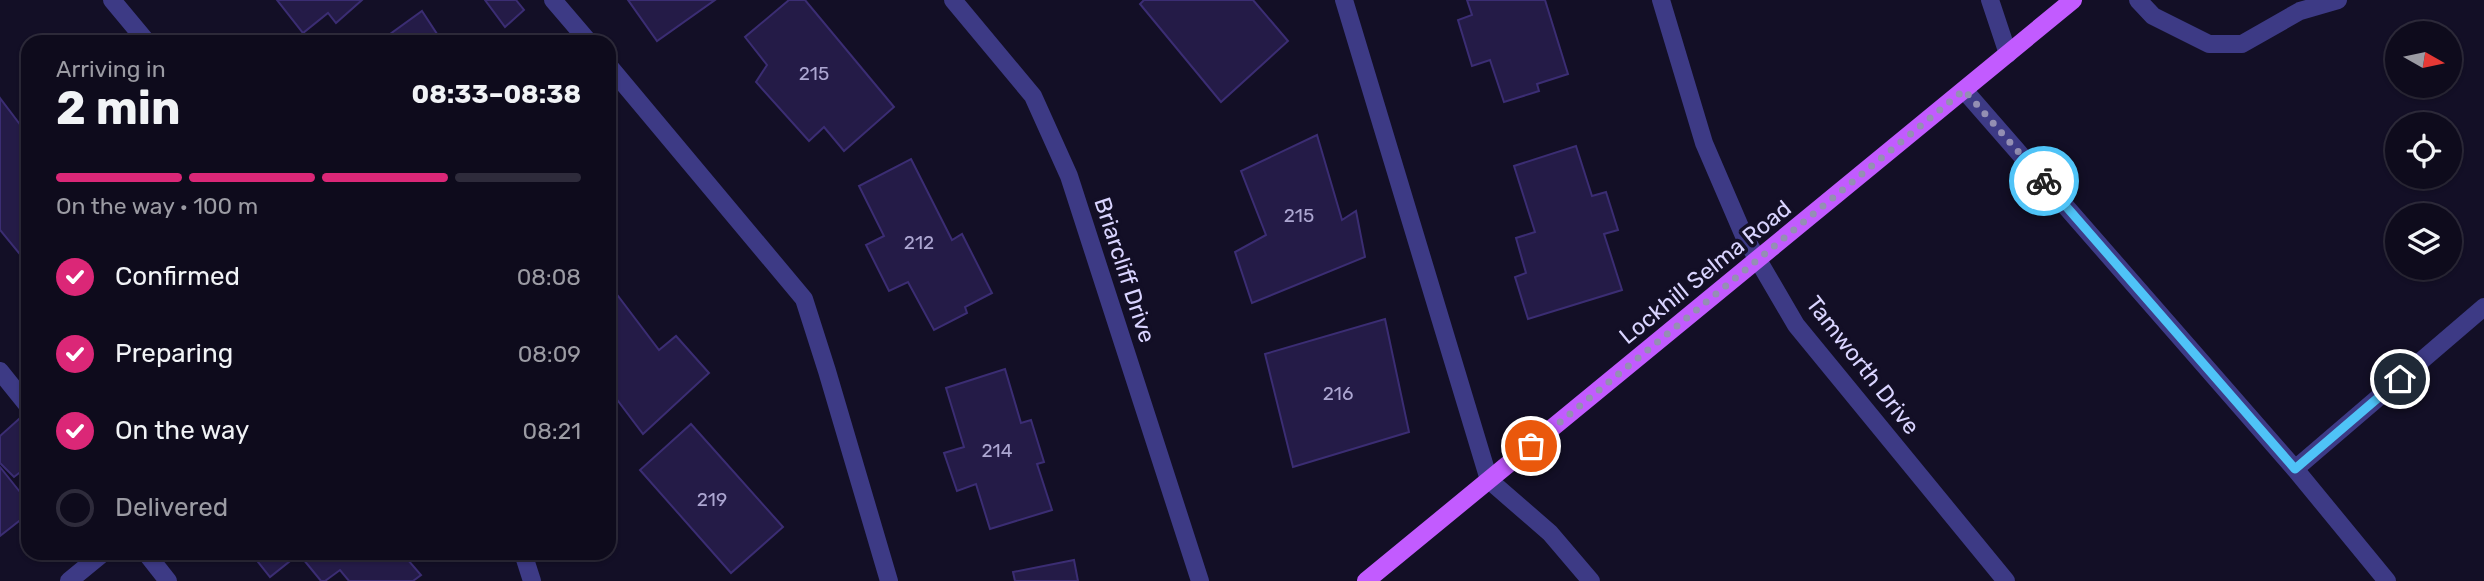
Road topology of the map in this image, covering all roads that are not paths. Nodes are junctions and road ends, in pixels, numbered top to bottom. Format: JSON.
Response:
{"nodes":[{"id":1,"x":112,"y":0,"type":"edge"},
{"id":2,"x":553,"y":0,"type":"edge"},
{"id":3,"x":953,"y":0,"type":"edge"},
{"id":4,"x":1344,"y":0,"type":"edge"},
{"id":5,"x":1661,"y":0,"type":"edge"},
{"id":6,"x":1990,"y":0,"type":"edge"},
{"id":7,"x":2073,"y":0,"type":"edge"},
{"id":8,"x":2138,"y":0,"type":"edge"},
{"id":9,"x":2338,"y":0,"type":"edge"},
{"id":10,"x":141,"y":35,"type":"edge"},
{"id":11,"x":583,"y":35,"type":"edge"},
{"id":12,"x":2008,"y":54,"type":"junction"},
{"id":13,"x":616,"y":74,"type":"edge"},
{"id":14,"x":1964,"y":90,"type":"junction"},
{"id":15,"x":1759,"y":260,"type":"junction"},
{"id":16,"x":2484,"y":307,"type":"edge"},
{"id":17,"x":0,"y":371,"type":"edge"},
{"id":18,"x":21,"y":397,"type":"edge"},
{"id":19,"x":2295,"y":469,"type":"junction"},
{"id":20,"x":1489,"y":480,"type":"junction"},
{"id":21,"x":94,"y":560,"type":"edge"},
{"id":22,"x":152,"y":560,"type":"edge"},
{"id":23,"x":525,"y":560,"type":"edge"},
{"id":24,"x":69,"y":581,"type":"edge"},
{"id":25,"x":168,"y":581,"type":"edge"},
{"id":26,"x":532,"y":581,"type":"edge"},
{"id":27,"x":889,"y":581,"type":"edge"},
{"id":28,"x":1200,"y":581,"type":"edge"},
{"id":29,"x":1366,"y":581,"type":"edge"},
{"id":30,"x":1591,"y":581,"type":"edge"},
{"id":31,"x":2006,"y":581,"type":"edge"},
{"id":32,"x":2387,"y":581,"type":"edge"}],
"edges":[{"from":1,"to":10,"type":"street"},
{"from":2,"to":11,"type":"street"},
{"from":3,"to":28,"type":"street","name":"Briarcliff Drive"},
{"from":4,"to":20,"type":"street"},
{"from":5,"to":15,"type":"street","name":"Tamworth Drive"},
{"from":6,"to":12,"type":"street"},
{"from":7,"to":12,"type":"main road","name":"Lockhill Selma Road"},
{"from":8,"to":9,"type":"street"},
{"from":12,"to":14,"type":"main road","name":"Lockhill Selma Road"},
{"from":13,"to":27,"type":"street"},
{"from":14,"to":15,"type":"main road","name":"Lockhill Selma Road"},
{"from":14,"to":19,"type":"street"},
{"from":15,"to":20,"type":"main road","name":"Lockhill Selma Road"},
{"from":15,"to":31,"type":"street","name":"Tamworth Drive"},
{"from":16,"to":19,"type":"street"},
{"from":17,"to":18,"type":"street"},
{"from":19,"to":32,"type":"street"},
{"from":20,"to":29,"type":"main road","name":"Lockhill Selma Road"},
{"from":20,"to":30,"type":"street"},
{"from":21,"to":24,"type":"street"},
{"from":22,"to":25,"type":"street"},
{"from":23,"to":26,"type":"street"}]}
